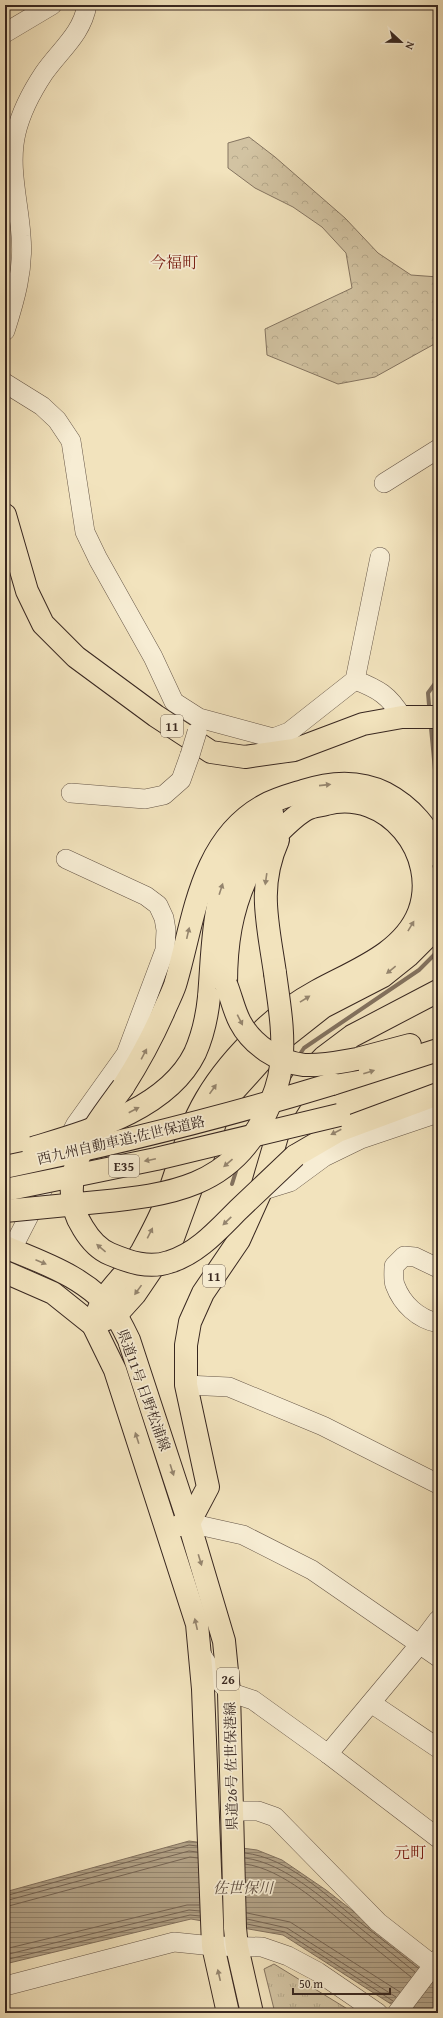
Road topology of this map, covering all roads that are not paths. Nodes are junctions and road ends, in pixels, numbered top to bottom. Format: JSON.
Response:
{"nodes":[{"id":1,"x":52,"y":5,"type":"edge"},
{"id":2,"x":87,"y":5,"type":"edge"},
{"id":3,"x":5,"y":33,"type":"edge"},
{"id":4,"x":5,"y":331,"type":"edge"},
{"id":5,"x":5,"y":383,"type":"edge"},
{"id":6,"x":438,"y":449,"type":"edge"},
{"id":7,"x":384,"y":483,"type":"dead end"},
{"id":8,"x":5,"y":515,"type":"edge"},
{"id":9,"x":380,"y":557,"type":"dead end"},
{"id":10,"x":355,"y":680,"type":"junction"},
{"id":11,"x":402,"y":717,"type":"junction"},
{"id":12,"x":438,"y":717,"type":"edge"},
{"id":13,"x":198,"y":725,"type":"junction"},
{"id":14,"x":71,"y":793,"type":"dead end"},
{"id":15,"x":288,"y":795,"type":"junction"},
{"id":16,"x":282,"y":829,"type":"junction"},
{"id":17,"x":438,"y":856,"type":"edge"},
{"id":18,"x":66,"y":859,"type":"dead end"},
{"id":19,"x":438,"y":907,"type":"edge"},
{"id":20,"x":438,"y":991,"type":"edge"},
{"id":21,"x":438,"y":1037,"type":"edge"},
{"id":22,"x":438,"y":1050,"type":"edge"},
{"id":23,"x":438,"y":1084,"type":"edge"},
{"id":24,"x":438,"y":1094,"type":"edge"},
{"id":25,"x":438,"y":1113,"type":"edge"},
{"id":26,"x":5,"y":1156,"type":"edge"},
{"id":27,"x":5,"y":1167,"type":"edge"},
{"id":28,"x":5,"y":1190,"type":"edge"},
{"id":29,"x":261,"y":1191,"type":"junction"},
{"id":30,"x":5,"y":1211,"type":"edge"},
{"id":31,"x":8,"y":1248,"type":"edge"},
{"id":32,"x":438,"y":1268,"type":"edge"},
{"id":33,"x":5,"y":1272,"type":"edge"},
{"id":34,"x":109,"y":1308,"type":"junction"},
{"id":35,"x":438,"y":1323,"type":"edge"},
{"id":36,"x":93,"y":1325,"type":"junction"},
{"id":37,"x":186,"y":1385,"type":"junction"},
{"id":38,"x":438,"y":1484,"type":"edge"},
{"id":39,"x":189,"y":1523,"type":"junction"},
{"id":40,"x":166,"y":1529,"type":"junction"},
{"id":41,"x":217,"y":1618,"type":"junction"},
{"id":42,"x":438,"y":1620,"type":"edge"},
{"id":43,"x":420,"y":1644,"type":"junction"},
{"id":44,"x":201,"y":1654,"type":"junction"},
{"id":45,"x":438,"y":1657,"type":"edge"},
{"id":46,"x":214,"y":1675,"type":"junction"},
{"id":47,"x":229,"y":1692,"type":"junction"},
{"id":48,"x":371,"y":1703,"type":"junction"},
{"id":49,"x":205,"y":1746,"type":"junction"},
{"id":50,"x":438,"y":1748,"type":"edge"},
{"id":51,"x":328,"y":1754,"type":"junction"},
{"id":52,"x":232,"y":1811,"type":"junction"},
{"id":53,"x":209,"y":1834,"type":"junction"},
{"id":54,"x":438,"y":1838,"type":"edge"},
{"id":55,"x":212,"y":1937,"type":"junction"},
{"id":56,"x":236,"y":1938,"type":"junction"},
{"id":57,"x":434,"y":1966,"type":"edge"},
{"id":58,"x":5,"y":1986,"type":"edge"},
{"id":59,"x":398,"y":2012,"type":"edge"},
{"id":60,"x":228,"y":2013,"type":"edge"},
{"id":61,"x":252,"y":2013,"type":"edge"},
{"id":62,"x":378,"y":2013,"type":"edge"}],
"edges":[{"from":1,"to":3,"type":"street"},
{"from":2,"to":4,"type":"street"},
{"from":5,"to":13,"type":"street"},
{"from":6,"to":7,"type":"street"},
{"from":8,"to":11,"type":"main road","number":"11"},
{"from":9,"to":10,"type":"street"},
{"from":10,"to":11,"type":"street"},
{"from":10,"to":13,"type":"street"},
{"from":11,"to":12,"type":"main road","number":"11"},
{"from":13,"to":14,"type":"street","bridge":true},
{"from":15,"to":17,"type":"main road","one_way":true},
{"from":24,"to":15,"type":"main road","one_way":true,"bridge":true},
{"from":26,"to":15,"type":"main road","one_way":true,"bridge":true},
{"from":16,"to":21,"type":"main road","one_way":true,"bridge":true},
{"from":16,"to":30,"type":"main road","one_way":true,"bridge":true},
{"from":34,"to":16,"type":"main road","one_way":true},
{"from":18,"to":31,"type":"street"},
{"from":19,"to":34,"type":"main road","one_way":true},
{"from":20,"to":29,"type":"main road","number":"11"},
{"from":27,"to":22,"type":"main road","name":"西九州自動車道;佐世保道路","number":"E35","one_way":true,"bridge":true},
{"from":23,"to":28,"type":"main road","name":"西九州自動車道;佐世保道路","number":"E35","one_way":true,"bridge":true},
{"from":25,"to":29,"type":"street"},
{"from":29,"to":37,"type":"main road","number":"11"},
{"from":31,"to":34,"type":"main road","name":"県道11号 日野松浦線","one_way":true},
{"from":32,"to":35,"type":"street"},
{"from":33,"to":36,"type":"main road","name":"県道11号 日野松浦線"},
{"from":34,"to":36,"type":"main road"},
{"from":34,"to":39,"type":"main road","name":"県道11号 日野松浦線","one_way":true},
{"from":40,"to":36,"type":"main road","name":"県道11号 日野松浦線","one_way":true},
{"from":37,"to":38,"type":"street"},
{"from":37,"to":39,"type":"main road","number":"11"},
{"from":39,"to":40,"type":"main road"},
{"from":39,"to":41,"type":"main road","name":"県道26号 佐世保港線","number":"26","one_way":true},
{"from":39,"to":43,"type":"street"},
{"from":44,"to":40,"type":"main road","name":"県道26号 佐世保港線","number":"26","one_way":true},
{"from":41,"to":46,"type":"main road"},
{"from":41,"to":47,"type":"main road","name":"県道26号 佐世保港線","number":"26"},
{"from":42,"to":43,"type":"street"},
{"from":43,"to":45,"type":"street"},
{"from":43,"to":48,"type":"street"},
{"from":44,"to":46,"type":"street"},
{"from":44,"to":49,"type":"main road","name":"県道26号 佐世保港線","number":"26"},
{"from":46,"to":47,"type":"street"},
{"from":46,"to":49,"type":"main road"},
{"from":47,"to":51,"type":"street"},
{"from":47,"to":52,"type":"main road","name":"県道26号 佐世保港線","number":"26"},
{"from":47,"to":53,"type":"main road"},
{"from":48,"to":50,"type":"street"},
{"from":48,"to":51,"type":"street"},
{"from":49,"to":53,"type":"main road","name":"県道26号 佐世保港線","number":"26"},
{"from":51,"to":54,"type":"street"},
{"from":52,"to":56,"type":"main road","name":"県道26号 佐世保港線","number":"26"},
{"from":52,"to":57,"type":"street"},
{"from":53,"to":55,"type":"main road","name":"県道26号 佐世保港線","number":"26"},
{"from":55,"to":56,"type":"street"},
{"from":55,"to":58,"type":"street"},
{"from":60,"to":55,"type":"main road","name":"県道26号 佐世保港線","number":"26","one_way":true},
{"from":56,"to":61,"type":"main road","name":"県道26号 佐世保港線","number":"26"},
{"from":56,"to":62,"type":"street"},
{"from":57,"to":59,"type":"street"}]}
